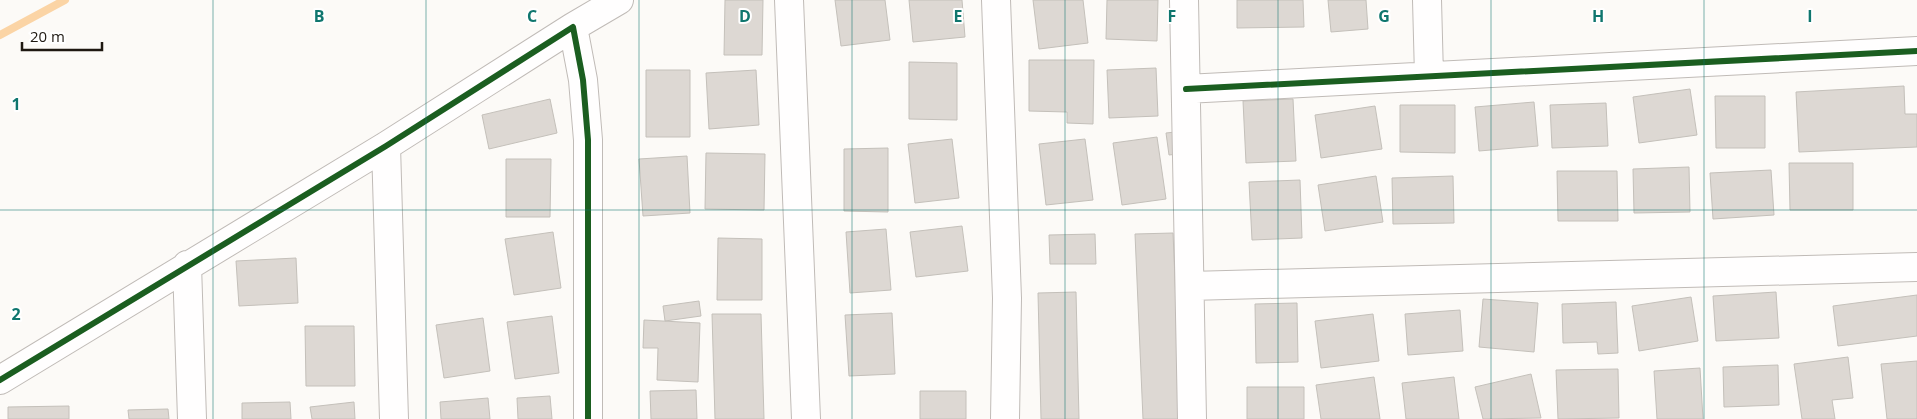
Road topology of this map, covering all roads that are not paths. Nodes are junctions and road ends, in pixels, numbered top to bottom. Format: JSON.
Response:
{"nodes":[{"id":1,"x":619,"y":0,"type":"edge"},
{"id":2,"x":789,"y":0,"type":"edge"},
{"id":3,"x":996,"y":0,"type":"edge"},
{"id":4,"x":1184,"y":0,"type":"edge"},
{"id":5,"x":1426,"y":0,"type":"edge"},
{"id":6,"x":574,"y":27,"type":"junction"},
{"id":7,"x":1917,"y":51,"type":"edge"},
{"id":8,"x":1429,"y":76,"type":"junction"},
{"id":9,"x":1186,"y":89,"type":"junction"},
{"id":10,"x":386,"y":146,"type":"junction"},
{"id":11,"x":187,"y":266,"type":"junction"},
{"id":12,"x":1917,"y":267,"type":"edge"},
{"id":13,"x":1190,"y":286,"type":"junction"},
{"id":14,"x":0,"y":380,"type":"edge"},
{"id":15,"x":192,"y":419,"type":"edge"},
{"id":16,"x":394,"y":419,"type":"edge"},
{"id":17,"x":588,"y":419,"type":"edge"},
{"id":18,"x":806,"y":419,"type":"edge"},
{"id":19,"x":1005,"y":419,"type":"edge"},
{"id":20,"x":1192,"y":419,"type":"edge"}],
"edges":[{"from":1,"to":6,"type":"street"},
{"from":2,"to":18,"type":"street"},
{"from":3,"to":19,"type":"street"},
{"from":4,"to":9,"type":"street"},
{"from":5,"to":8,"type":"street"},
{"from":6,"to":10,"type":"street"},
{"from":6,"to":17,"type":"street"},
{"from":7,"to":8,"type":"street"},
{"from":8,"to":9,"type":"street"},
{"from":9,"to":13,"type":"street"},
{"from":10,"to":11,"type":"street"},
{"from":10,"to":16,"type":"street"},
{"from":11,"to":14,"type":"street"},
{"from":11,"to":15,"type":"street"},
{"from":12,"to":13,"type":"street"},
{"from":13,"to":20,"type":"street"}]}
